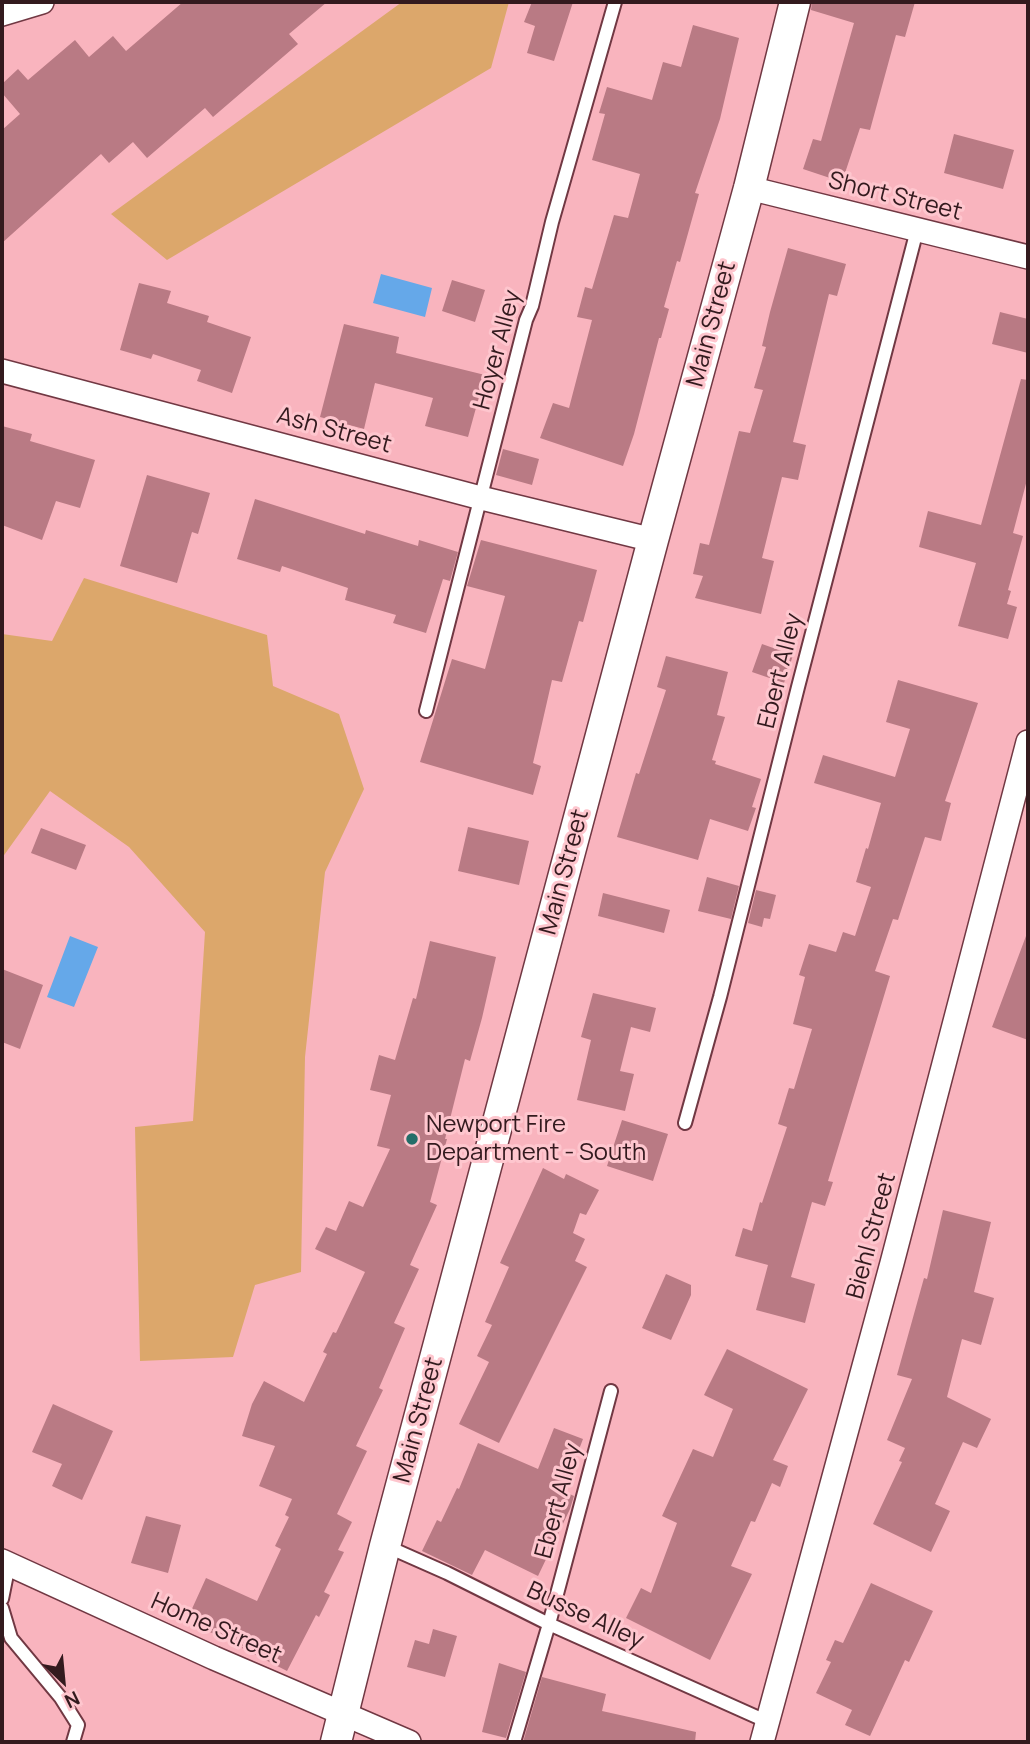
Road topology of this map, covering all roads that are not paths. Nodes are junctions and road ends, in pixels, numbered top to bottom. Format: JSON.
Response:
{"nodes":[{"id":1,"x":42,"y":2,"type":"edge"},
{"id":2,"x":615,"y":2,"type":"edge"},
{"id":3,"x":795,"y":2,"type":"edge"},
{"id":4,"x":2,"y":14,"type":"edge"},
{"id":5,"x":749,"y":188,"type":"junction"},
{"id":6,"x":918,"y":230,"type":"junction"},
{"id":7,"x":1028,"y":257,"type":"edge"},
{"id":8,"x":2,"y":371,"type":"edge"},
{"id":9,"x":481,"y":498,"type":"junction"},
{"id":10,"x":653,"y":540,"type":"junction"},
{"id":11,"x":426,"y":711,"type":"dead end"},
{"id":12,"x":1028,"y":742,"type":"edge"},
{"id":13,"x":685,"y":1123,"type":"dead end"},
{"id":14,"x":611,"y":1391,"type":"dead end"},
{"id":15,"x":385,"y":1546,"type":"junction"},
{"id":16,"x":5,"y":1563,"type":"edge"},
{"id":17,"x":2,"y":1599,"type":"edge"},
{"id":18,"x":2,"y":1608,"type":"edge"},
{"id":19,"x":549,"y":1624,"type":"junction"},
{"id":20,"x":344,"y":1712,"type":"junction"},
{"id":21,"x":765,"y":1732,"type":"edge"},
{"id":22,"x":73,"y":1742,"type":"edge"},
{"id":23,"x":336,"y":1742,"type":"edge"},
{"id":24,"x":409,"y":1742,"type":"edge"},
{"id":25,"x":514,"y":1742,"type":"edge"}],
"edges":[{"from":1,"to":4,"type":"street"},
{"from":2,"to":9,"type":"lane","name":"Hoyer Alley"},
{"from":3,"to":5,"type":"street","name":"Main Street"},
{"from":5,"to":6,"type":"street","name":"Short Street"},
{"from":5,"to":10,"type":"street","name":"Main Street"},
{"from":6,"to":7,"type":"street","name":"Short Street"},
{"from":6,"to":13,"type":"lane","name":"Ebert Alley"},
{"from":8,"to":9,"type":"street","name":"Ash Street"},
{"from":9,"to":10,"type":"street","name":"Ash Street"},
{"from":9,"to":11,"type":"lane","name":"Hoyer Alley"},
{"from":10,"to":15,"type":"street","name":"Main Street"},
{"from":12,"to":21,"type":"street","name":"Biehl Street"},
{"from":14,"to":19,"type":"lane","name":"Ebert Alley"},
{"from":15,"to":19,"type":"lane","name":"Busse Alley"},
{"from":15,"to":20,"type":"street","name":"Main Street"},
{"from":16,"to":17,"type":"lane"},
{"from":16,"to":20,"type":"street","name":"Home Street"},
{"from":18,"to":22,"type":"lane"},
{"from":19,"to":21,"type":"lane","name":"Busse Alley"},
{"from":19,"to":25,"type":"lane","name":"Ebert Alley"},
{"from":20,"to":23,"type":"street","name":"Main Street"},
{"from":20,"to":24,"type":"street","name":"Home Street"}]}
